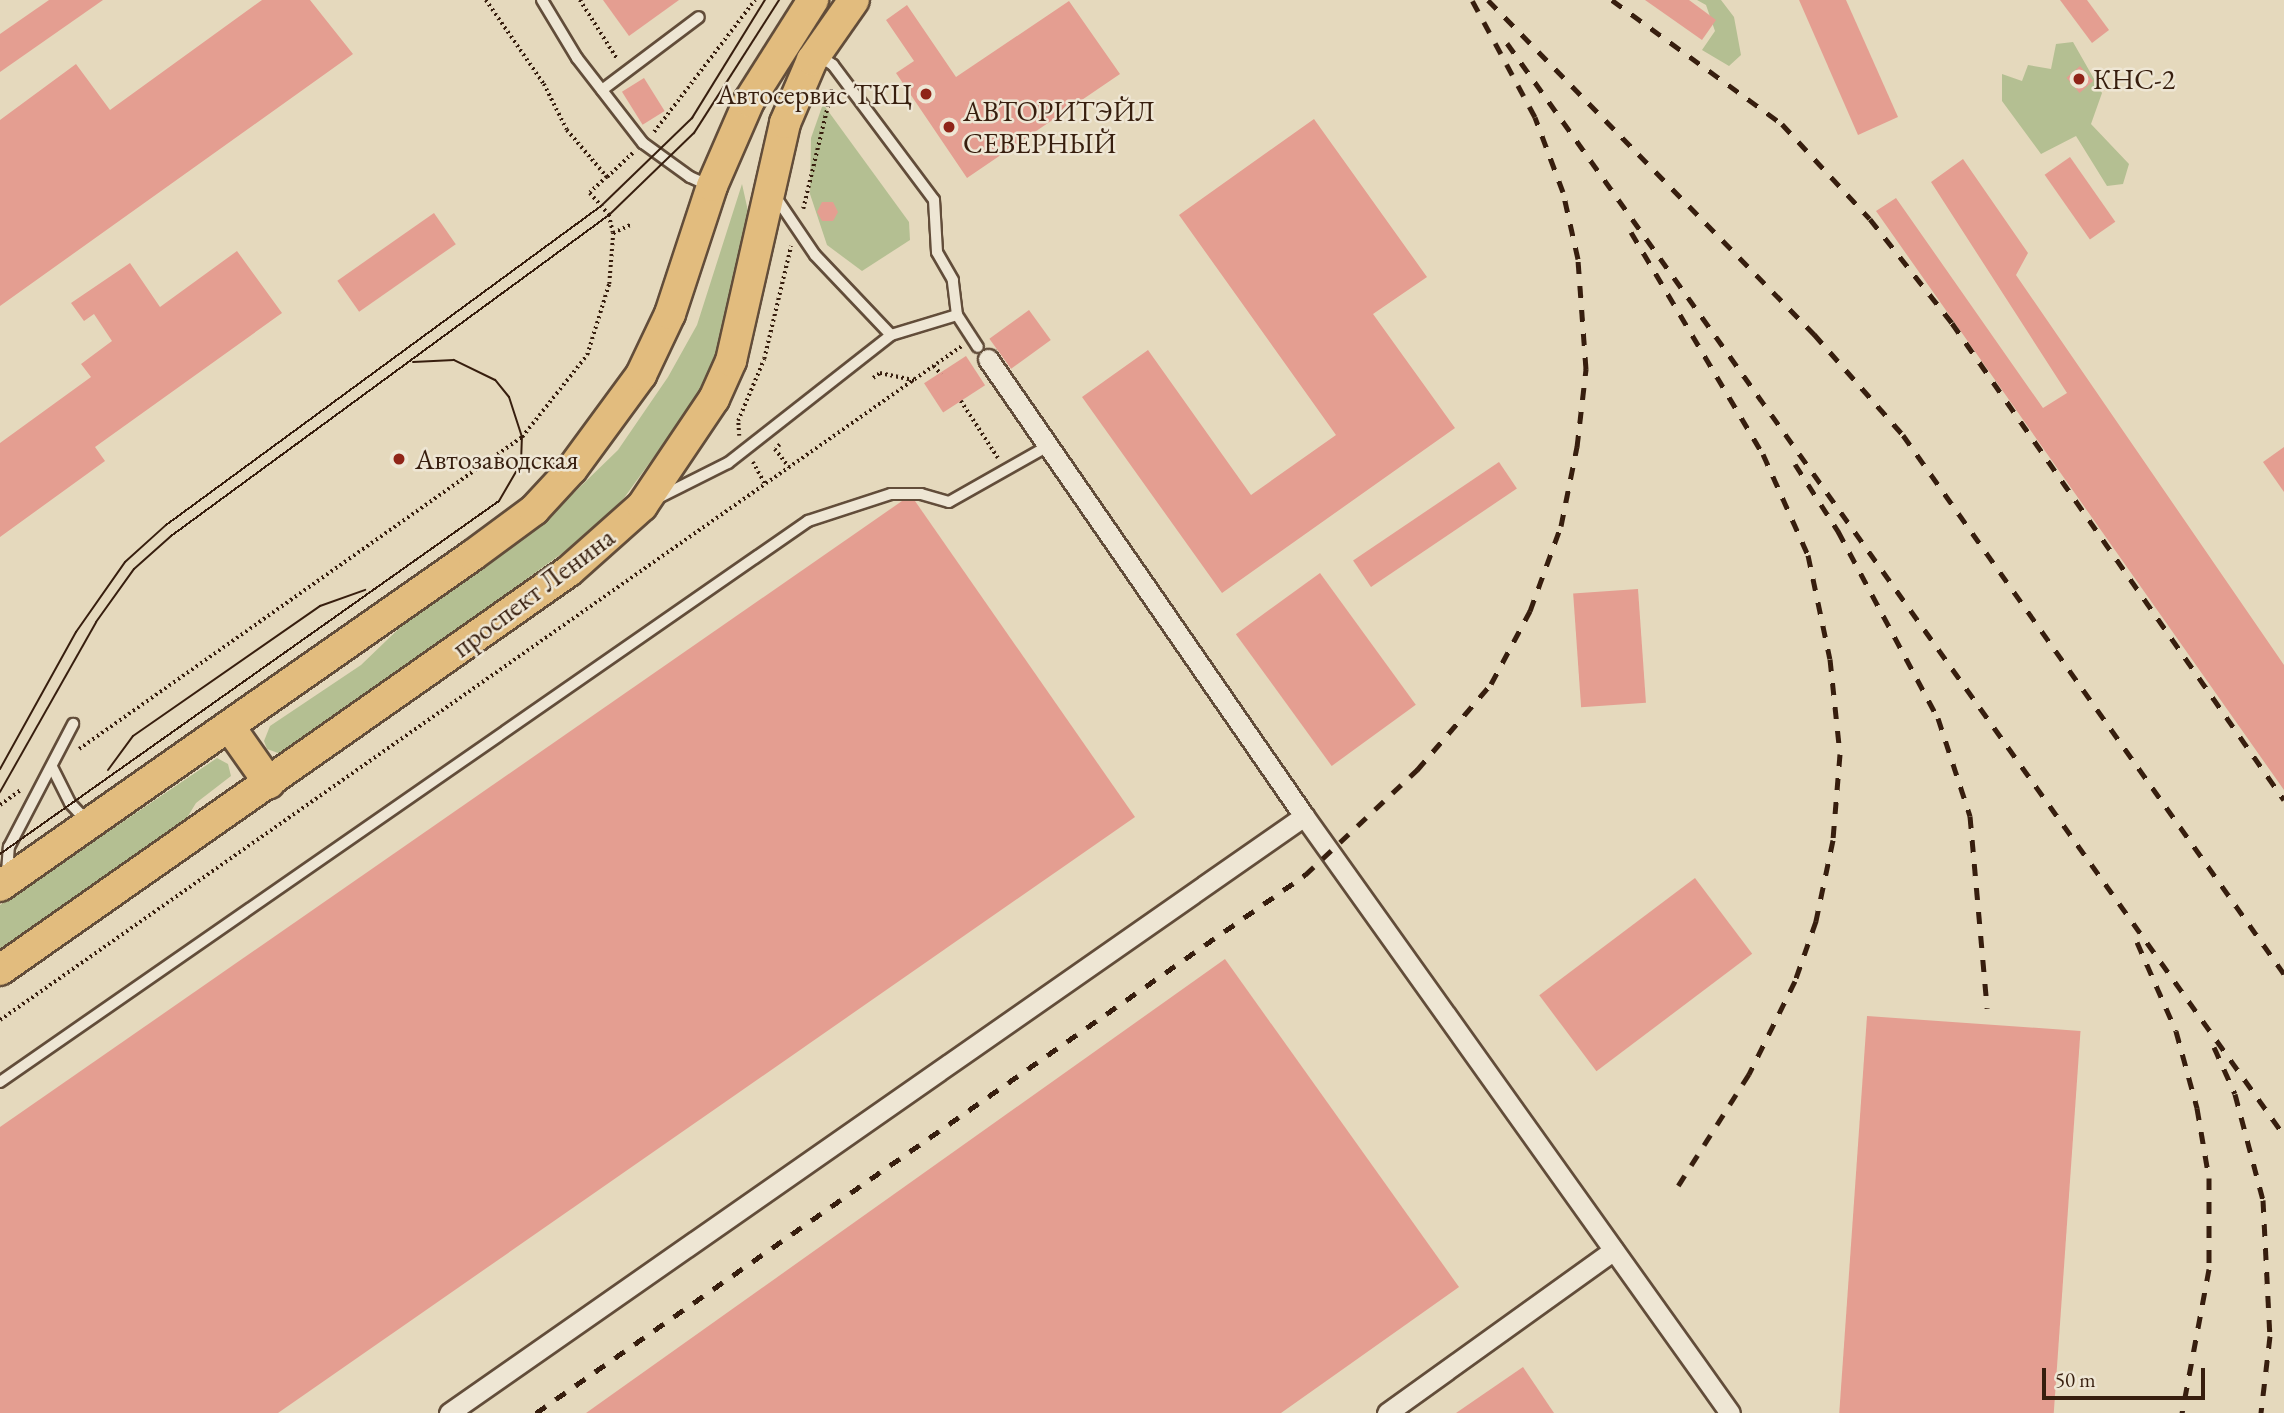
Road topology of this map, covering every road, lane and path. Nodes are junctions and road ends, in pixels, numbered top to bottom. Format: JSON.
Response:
{"nodes":[{"id":1,"x":486,"y":0,"type":"edge"},
{"id":2,"x":542,"y":0,"type":"edge"},
{"id":3,"x":580,"y":0,"type":"edge"},
{"id":4,"x":755,"y":0,"type":"edge"},
{"id":5,"x":813,"y":0,"type":"edge"},
{"id":6,"x":854,"y":0,"type":"edge"},
{"id":7,"x":699,"y":17,"type":"dead end"},
{"id":8,"x":814,"y":57,"type":"junction"},
{"id":9,"x":625,"y":72,"type":"junction"},
{"id":10,"x":841,"y":76,"type":"junction"},
{"id":11,"x":602,"y":90,"type":"junction"},
{"id":12,"x":643,"y":143,"type":"junction"},
{"id":13,"x":716,"y":176,"type":"junction"},
{"id":14,"x":607,"y":177,"type":"junction"},
{"id":15,"x":768,"y":186,"type":"junction"},
{"id":16,"x":632,"y":224,"type":"dead end"},
{"id":17,"x":797,"y":228,"type":"junction"},
{"id":18,"x":613,"y":233,"type":"junction"},
{"id":19,"x":957,"y":315,"type":"junction"},
{"id":20,"x":891,"y":335,"type":"junction"},
{"id":21,"x":979,"y":348,"type":"junction"},
{"id":22,"x":934,"y":366,"type":"junction"},
{"id":23,"x":941,"y":374,"type":"dead end"},
{"id":24,"x":873,"y":378,"type":"dead end"},
{"id":25,"x":914,"y":380,"type":"junction"},
{"id":26,"x":961,"y":401,"type":"dead end"},
{"id":27,"x":780,"y":445,"type":"dead end"},
{"id":28,"x":1048,"y":446,"type":"junction"},
{"id":29,"x":746,"y":449,"type":"junction"},
{"id":30,"x":789,"y":467,"type":"junction"},
{"id":31,"x":1006,"y":471,"type":"junction"},
{"id":32,"x":765,"y":484,"type":"junction"},
{"id":33,"x":642,"y":506,"type":"junction"},
{"id":34,"x":73,"y":724,"type":"dead end"},
{"id":35,"x":229,"y":726,"type":"junction"},
{"id":36,"x":52,"y":767,"type":"junction"},
{"id":37,"x":269,"y":783,"type":"junction"},
{"id":38,"x":0,"y":805,"type":"edge"},
{"id":39,"x":1304,"y":816,"type":"junction"},
{"id":40,"x":90,"y":823,"type":"junction"},
{"id":41,"x":3,"y":883,"type":"edge"},
{"id":42,"x":0,"y":970,"type":"edge"},
{"id":43,"x":0,"y":1020,"type":"edge"},
{"id":44,"x":0,"y":1082,"type":"edge"},
{"id":45,"x":1614,"y":1251,"type":"junction"},
{"id":46,"x":449,"y":1413,"type":"edge"},
{"id":47,"x":1387,"y":1413,"type":"edge"},
{"id":48,"x":1730,"y":1413,"type":"edge"}],
"edges":[{"from":1,"to":14,"type":"path"},
{"from":2,"to":11,"type":"lane"},
{"from":3,"to":9,"type":"path"},
{"from":4,"to":12,"type":"path"},
{"from":5,"to":13,"type":"main road"},
{"from":6,"to":8,"type":"main road","name":"проспект Ленина"},
{"from":7,"to":9,"type":"lane"},
{"from":8,"to":10,"type":"lane"},
{"from":8,"to":15,"type":"main road","name":"проспект Ленина"},
{"from":9,"to":11,"type":"lane"},
{"from":10,"to":17,"type":"path"},
{"from":10,"to":19,"type":"lane"},
{"from":11,"to":12,"type":"lane"},
{"from":12,"to":13,"type":"lane"},
{"from":12,"to":14,"type":"path"},
{"from":13,"to":15,"type":"main road"},
{"from":13,"to":35,"type":"main road"},
{"from":14,"to":18,"type":"path"},
{"from":15,"to":17,"type":"lane"},
{"from":15,"to":33,"type":"main road","name":"проспект Ленина"},
{"from":16,"to":18,"type":"path"},
{"from":17,"to":20,"type":"lane"},
{"from":17,"to":29,"type":"path"},
{"from":18,"to":36,"type":"path"},
{"from":19,"to":20,"type":"lane"},
{"from":19,"to":21,"type":"lane"},
{"from":20,"to":29,"type":"lane"},
{"from":21,"to":22,"type":"path"},
{"from":21,"to":28,"type":"street"},
{"from":22,"to":23,"type":"path"},
{"from":22,"to":25,"type":"path"},
{"from":24,"to":25,"type":"path"},
{"from":25,"to":30,"type":"path"},
{"from":26,"to":31,"type":"path"},
{"from":27,"to":30,"type":"path"},
{"from":28,"to":31,"type":"lane"},
{"from":28,"to":39,"type":"street"},
{"from":29,"to":32,"type":"path"},
{"from":29,"to":33,"type":"lane"},
{"from":30,"to":32,"type":"path"},
{"from":31,"to":44,"type":"lane"},
{"from":32,"to":43,"type":"path"},
{"from":33,"to":37,"type":"main road","name":"проспект Ленина"},
{"from":34,"to":36,"type":"lane"},
{"from":35,"to":37,"type":"main road"},
{"from":35,"to":40,"type":"main road"},
{"from":36,"to":38,"type":"path"},
{"from":36,"to":40,"type":"lane"},
{"from":36,"to":41,"type":"lane"},
{"from":37,"to":42,"type":"main road","name":"проспект Ленина"},
{"from":39,"to":45,"type":"street"},
{"from":39,"to":46,"type":"street"},
{"from":40,"to":41,"type":"main road"},
{"from":45,"to":47,"type":"street"},
{"from":45,"to":48,"type":"street"}]}
